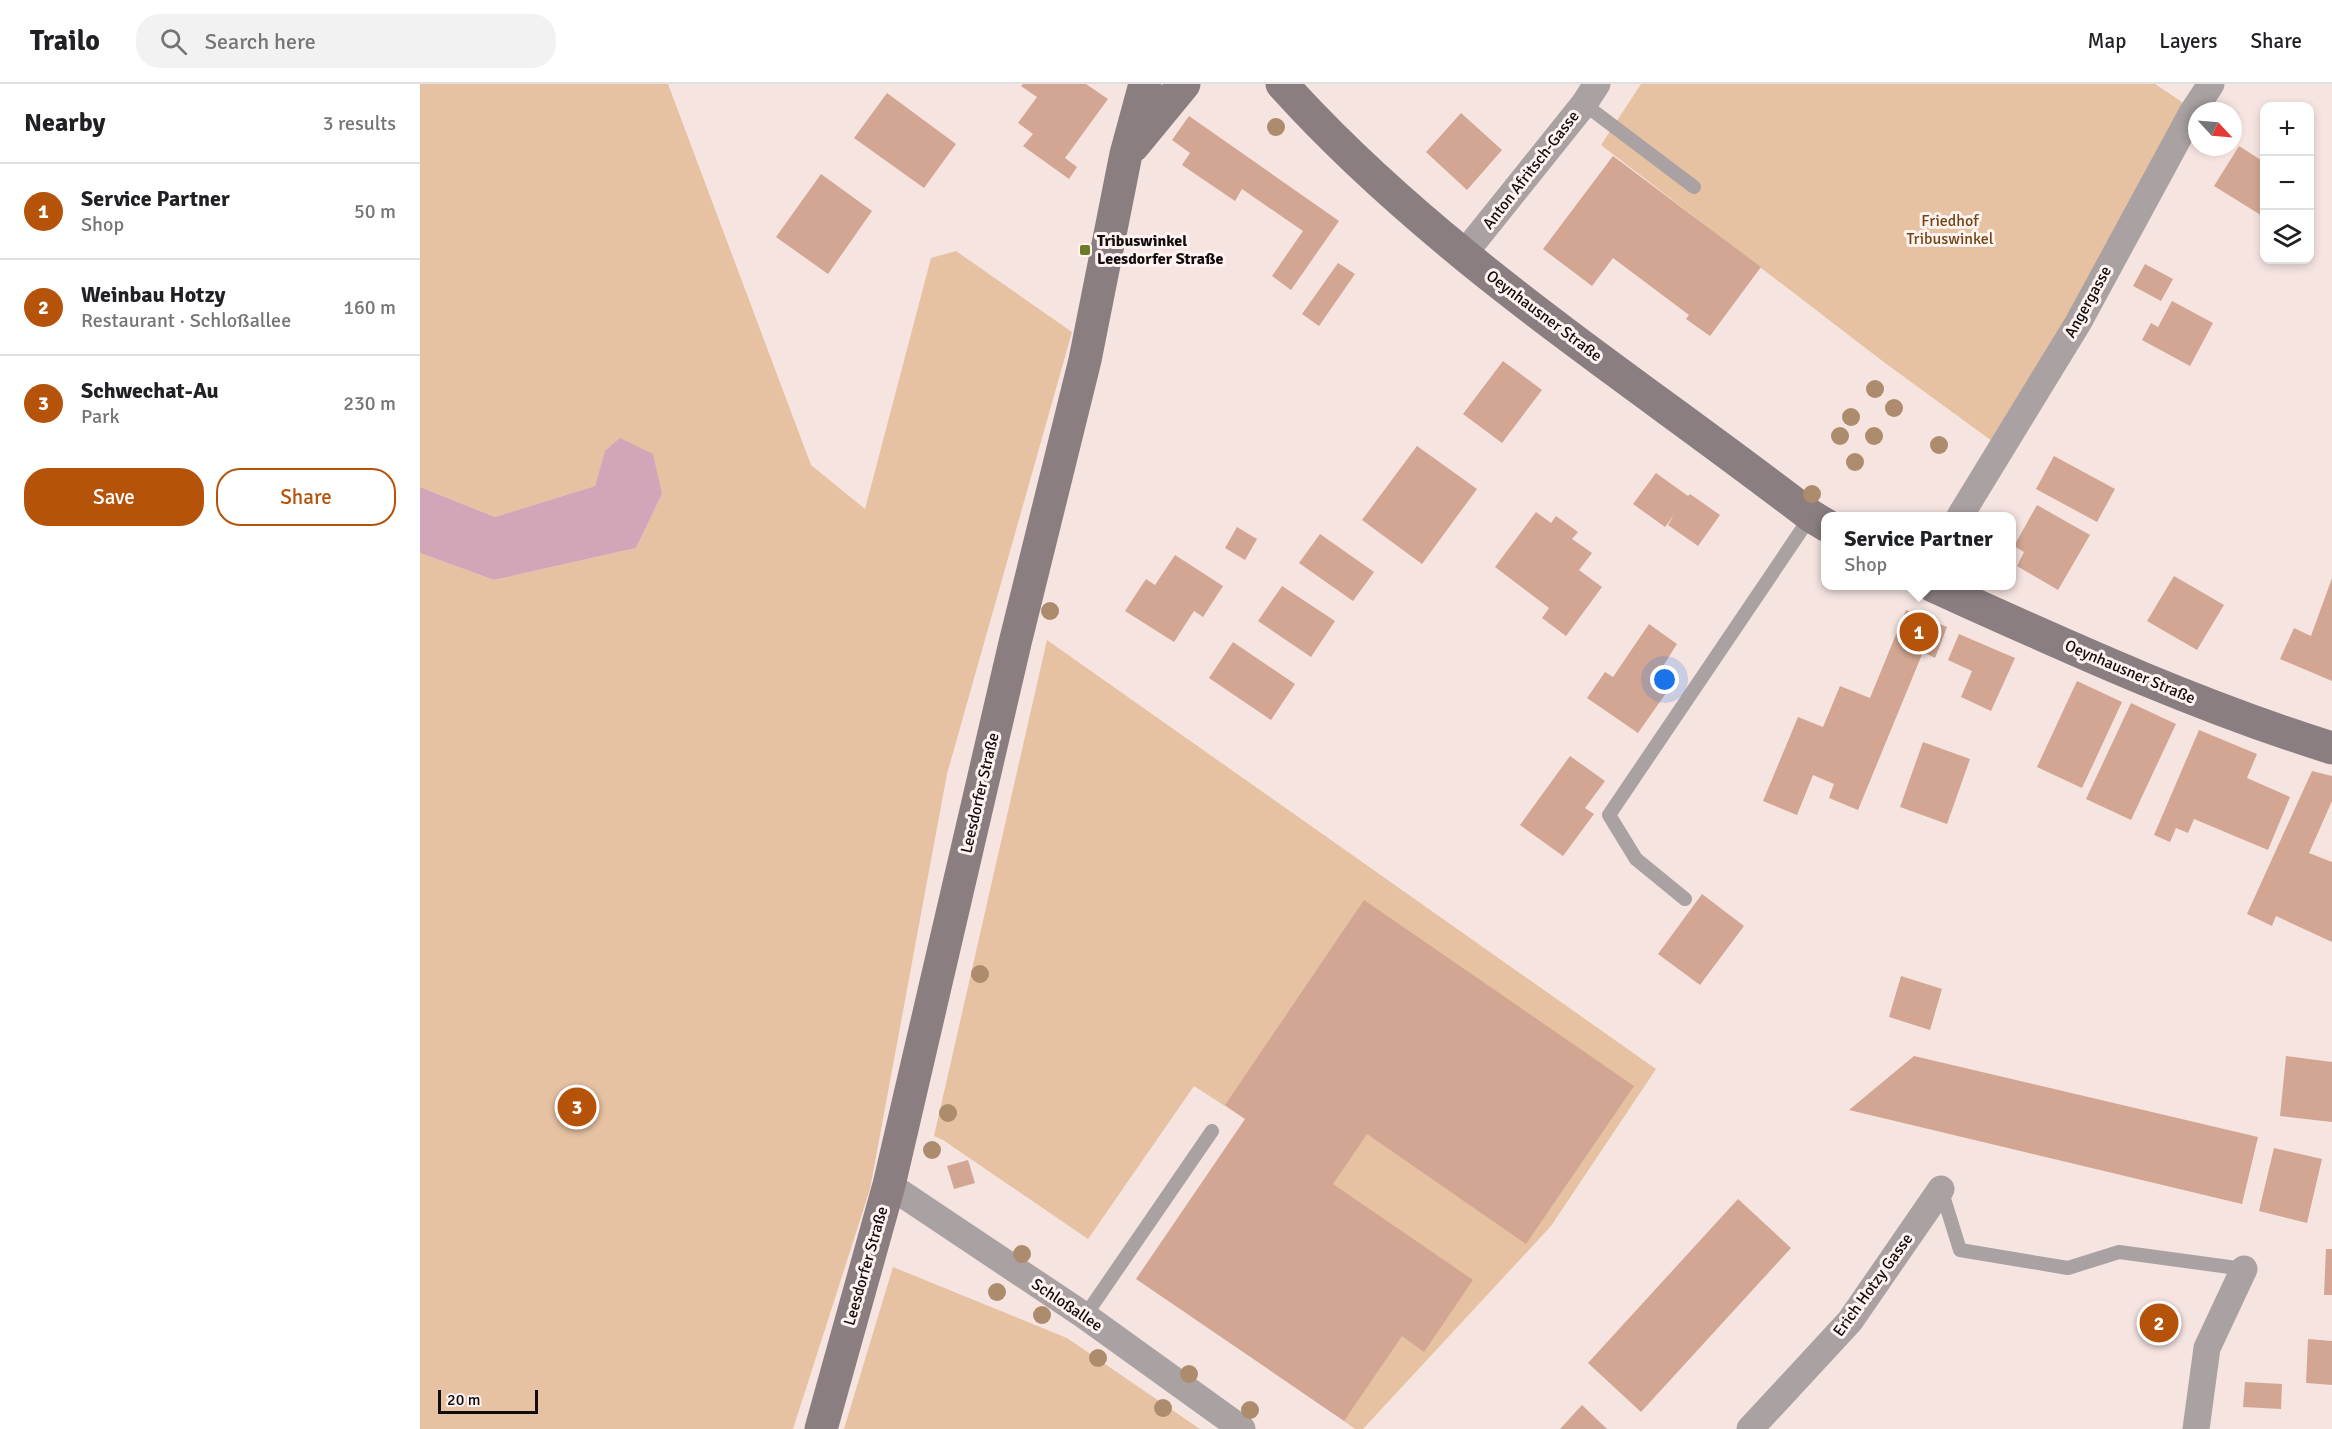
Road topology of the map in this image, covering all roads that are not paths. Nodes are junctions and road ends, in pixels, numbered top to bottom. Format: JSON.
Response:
{"nodes":[{"id":1,"x":1145,"y":84,"type":"edge"},
{"id":2,"x":1184,"y":84,"type":"edge"},
{"id":3,"x":1282,"y":84,"type":"edge"},
{"id":4,"x":2211,"y":84,"type":"edge"},
{"id":5,"x":1591,"y":94,"type":"edge"},
{"id":6,"x":1126,"y":154,"type":"junction"},
{"id":7,"x":1694,"y":187,"type":"dead end"},
{"id":8,"x":1464,"y":255,"type":"junction"},
{"id":9,"x":1962,"y":512,"type":"edge"},
{"id":10,"x":1818,"y":520,"type":"edge"},
{"id":11,"x":1944,"y":590,"type":"edge"},
{"id":12,"x":2332,"y":748,"type":"edge"},
{"id":13,"x":1685,"y":898,"type":"dead end"},
{"id":14,"x":1212,"y":1131,"type":"dead end"},
{"id":15,"x":889,"y":1185,"type":"junction"},
{"id":16,"x":1941,"y":1189,"type":"joint"},
{"id":17,"x":2244,"y":1269,"type":"joint"},
{"id":18,"x":1085,"y":1316,"type":"junction"},
{"id":19,"x":821,"y":1429,"type":"edge"},
{"id":20,"x":1242,"y":1429,"type":"edge"},
{"id":21,"x":1750,"y":1429,"type":"edge"},
{"id":22,"x":2196,"y":1429,"type":"edge"}],
"edges":[{"from":1,"to":6,"type":"street","name":"Leesdorfer Straße"},
{"from":2,"to":6,"type":"street","name":"Leesdorfer Straße"},
{"from":3,"to":8,"type":"street","name":"Oeynhausner Straße"},
{"from":4,"to":9,"type":"street","name":"Angergasse"},
{"from":5,"to":7,"type":"lane"},
{"from":5,"to":8,"type":"street","name":"Anton Afritsch-Gasse"},
{"from":6,"to":15,"type":"street","name":"Leesdorfer Straße"},
{"from":8,"to":10,"type":"street","name":"Oeynhausner Straße"},
{"from":10,"to":13,"type":"lane"},
{"from":11,"to":12,"type":"street","name":"Oeynhausner Straße"},
{"from":14,"to":18,"type":"lane"},
{"from":15,"to":18,"type":"street","name":"Schloßallee"},
{"from":15,"to":19,"type":"street","name":"Leesdorfer Straße"},
{"from":16,"to":17,"type":"lane"},
{"from":16,"to":21,"type":"street","name":"Erich Hotzy Gasse"},
{"from":17,"to":22,"type":"street"},
{"from":18,"to":20,"type":"street","name":"Schloßallee"}]}
